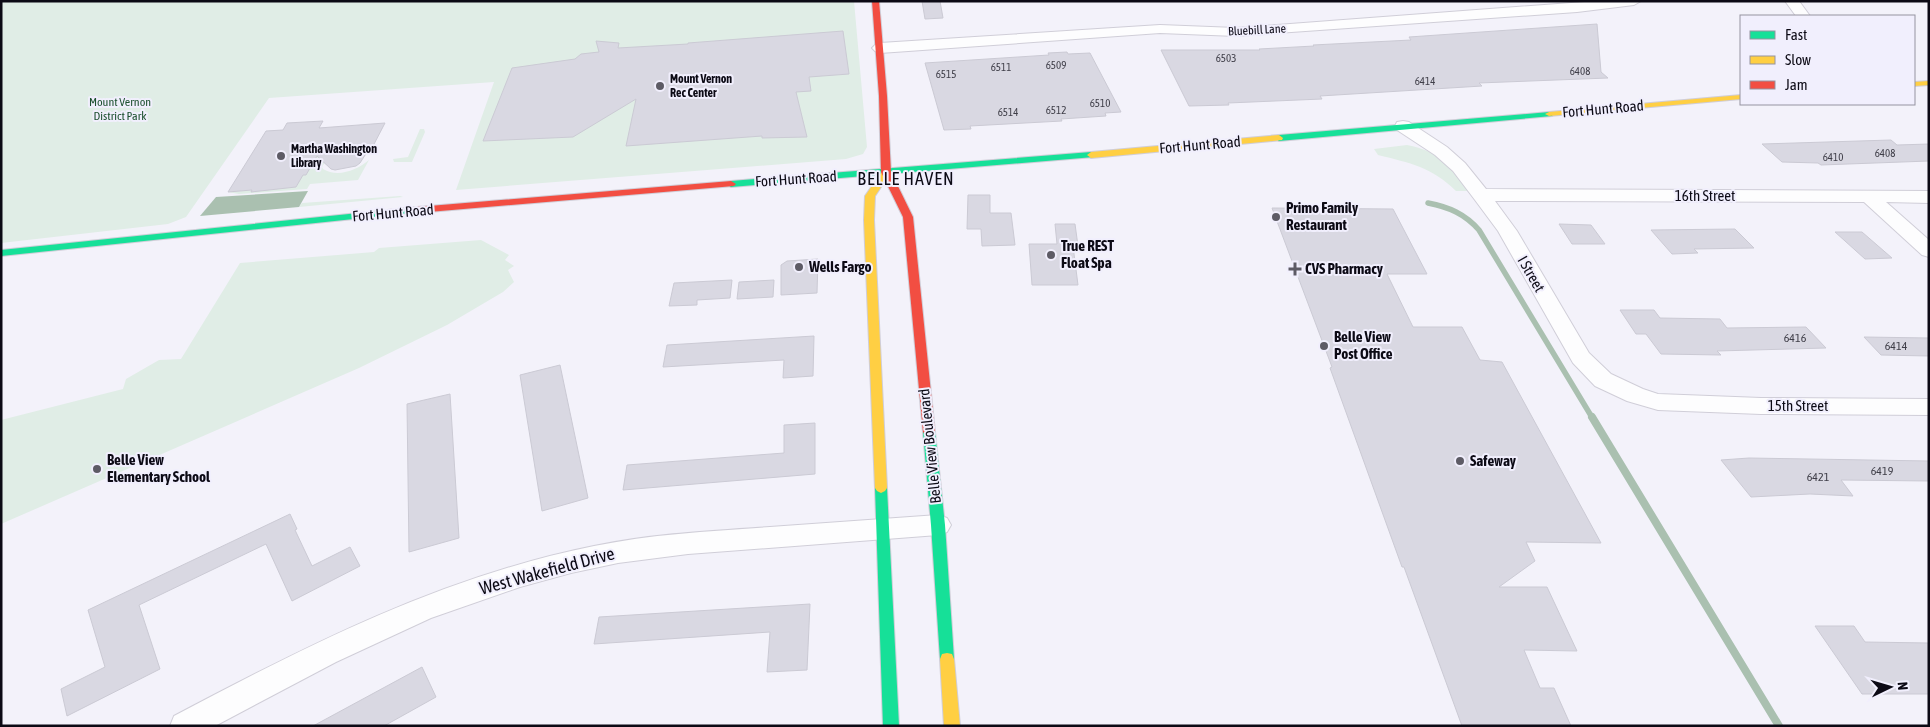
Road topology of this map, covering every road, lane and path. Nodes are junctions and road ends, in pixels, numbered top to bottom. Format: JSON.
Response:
{"nodes":[{"id":1,"x":875,"y":1,"type":"edge"},
{"id":2,"x":1634,"y":1,"type":"edge"},
{"id":3,"x":1792,"y":1,"type":"edge"},
{"id":4,"x":1572,"y":5,"type":"edge"},
{"id":5,"x":1802,"y":15,"type":"edge"},
{"id":6,"x":880,"y":48,"type":"junction"},
{"id":7,"x":1929,"y":83,"type":"edge"},
{"id":8,"x":1915,"y":84,"type":"edge"},
{"id":9,"x":1740,"y":97,"type":"edge"},
{"id":10,"x":1403,"y":126,"type":"junction"},
{"id":11,"x":886,"y":172,"type":"junction"},
{"id":12,"x":1482,"y":195,"type":"junction"},
{"id":13,"x":1869,"y":197,"type":"junction"},
{"id":14,"x":1929,"y":197,"type":"edge"},
{"id":15,"x":1929,"y":251,"type":"edge"},
{"id":16,"x":1,"y":253,"type":"edge"},
{"id":17,"x":1668,"y":402,"type":"joint"},
{"id":18,"x":1929,"y":407,"type":"edge"},
{"id":19,"x":938,"y":525,"type":"junction"},
{"id":20,"x":883,"y":529,"type":"junction"},
{"id":21,"x":185,"y":726,"type":"edge"},
{"id":22,"x":891,"y":726,"type":"edge"},
{"id":23,"x":952,"y":726,"type":"edge"}],
"edges":[{"from":1,"to":6,"type":"main road","name":"Belle View Boulevard"},
{"from":2,"to":4,"type":"street","name":"Bluebill Lane"},
{"from":3,"to":5,"type":"street"},
{"from":4,"to":6,"type":"street","name":"Bluebill Lane"},
{"from":6,"to":11,"type":"main road","name":"Belle View Boulevard"},
{"from":7,"to":8,"type":"main road"},
{"from":9,"to":10,"type":"main road","name":"Fort Hunt Road"},
{"from":10,"to":11,"type":"main road","name":"Fort Hunt Road"},
{"from":10,"to":12,"type":"street","name":"I Street"},
{"from":11,"to":16,"type":"main road","name":"Fort Hunt Road"},
{"from":11,"to":19,"type":"main road","name":"Belle View Boulevard"},
{"from":11,"to":20,"type":"main road"},
{"from":12,"to":13,"type":"street","name":"16th Street"},
{"from":12,"to":17,"type":"street","name":"I Street"},
{"from":13,"to":14,"type":"street","name":"16th Street"},
{"from":13,"to":15,"type":"street"},
{"from":17,"to":18,"type":"street","name":"15th Street"},
{"from":19,"to":20,"type":"street","name":"West Wakefield Drive"},
{"from":19,"to":23,"type":"main road","name":"Belle View Boulevard"},
{"from":20,"to":21,"type":"street","name":"West Wakefield Drive"},
{"from":20,"to":22,"type":"main road"}]}
